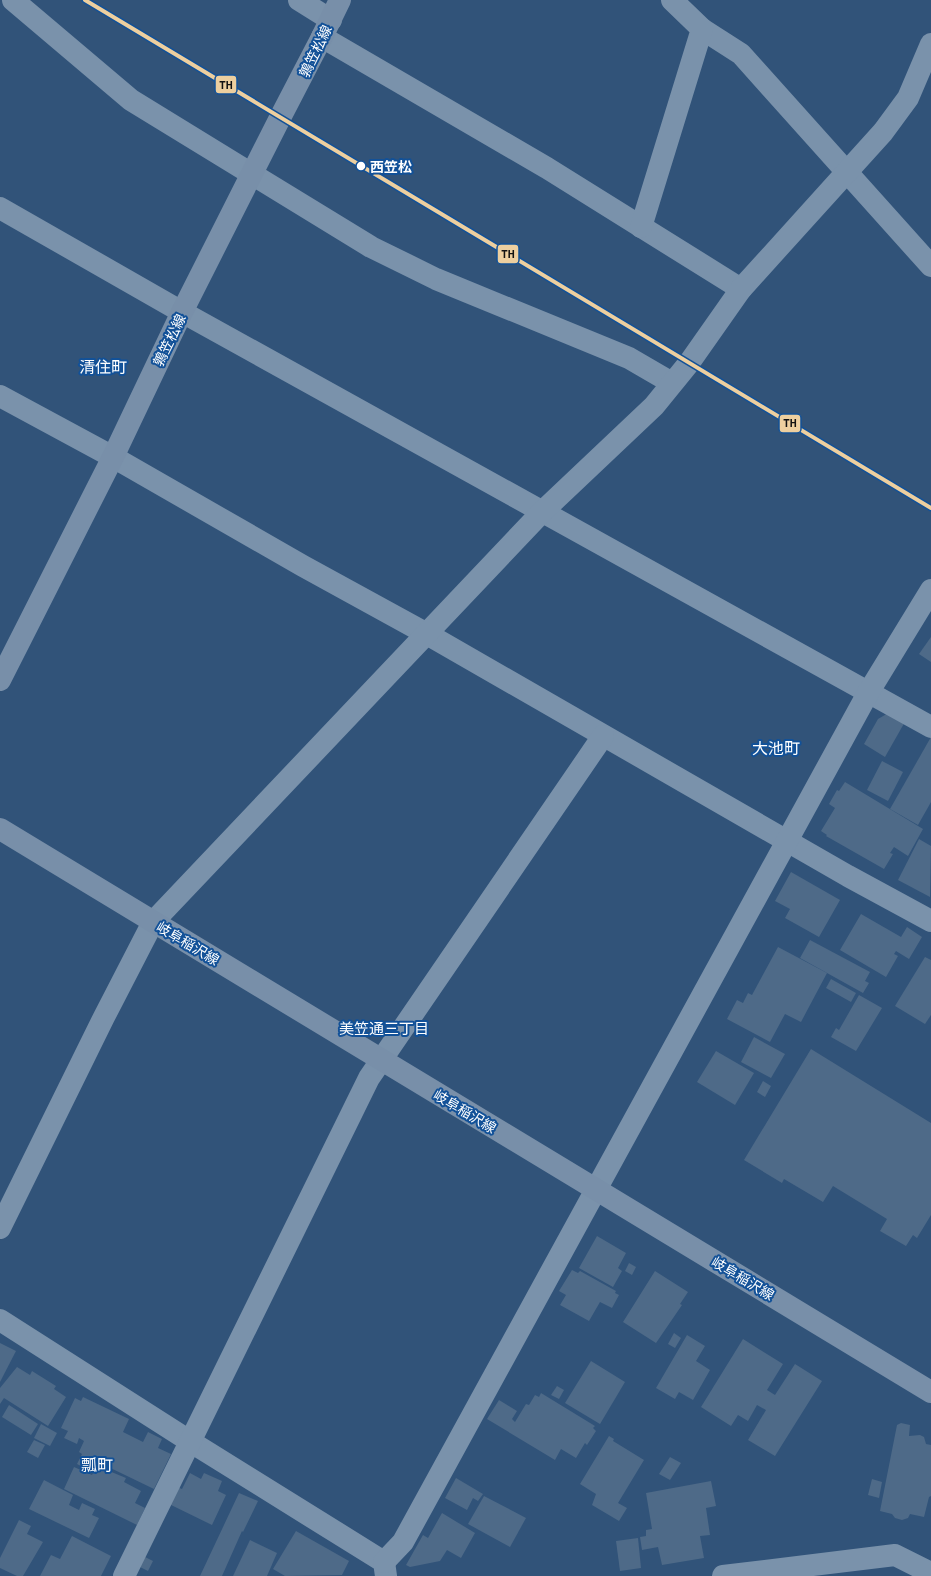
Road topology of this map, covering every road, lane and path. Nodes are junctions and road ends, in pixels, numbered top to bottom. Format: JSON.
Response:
{"nodes":[{"id":1,"x":13,"y":0,"type":"edge"},
{"id":2,"x":299,"y":0,"type":"edge"},
{"id":3,"x":340,"y":0,"type":"edge"},
{"id":4,"x":672,"y":0,"type":"edge"},
{"id":5,"x":326,"y":29,"type":"junction"},
{"id":6,"x":702,"y":29,"type":"junction"},
{"id":7,"x":931,"y":44,"type":"edge"},
{"id":8,"x":846,"y":173,"type":"junction"},
{"id":9,"x":251,"y":175,"type":"junction"},
{"id":10,"x":0,"y":208,"type":"edge"},
{"id":11,"x":641,"y":227,"type":"junction"},
{"id":12,"x":931,"y":266,"type":"edge"},
{"id":13,"x":741,"y":289,"type":"junction"},
{"id":14,"x":182,"y":312,"type":"junction"},
{"id":15,"x":672,"y":383,"type":"junction"},
{"id":16,"x":0,"y":396,"type":"edge"},
{"id":17,"x":113,"y":457,"type":"junction"},
{"id":18,"x":542,"y":512,"type":"junction"},
{"id":19,"x":931,"y":590,"type":"edge"},
{"id":20,"x":427,"y":634,"type":"junction"},
{"id":21,"x":0,"y":680,"type":"edge"},
{"id":22,"x":868,"y":693,"type":"junction"},
{"id":23,"x":931,"y":727,"type":"edge"},
{"id":24,"x":603,"y":736,"type":"junction"},
{"id":25,"x":0,"y":829,"type":"edge"},
{"id":26,"x":787,"y":841,"type":"junction"},
{"id":27,"x":931,"y":921,"type":"edge"},
{"id":28,"x":153,"y":922,"type":"junction"},
{"id":29,"x":380,"y":1059,"type":"junction"},
{"id":30,"x":596,"y":1190,"type":"junction"},
{"id":31,"x":0,"y":1228,"type":"edge"},
{"id":32,"x":0,"y":1320,"type":"edge"},
{"id":33,"x":931,"y":1392,"type":"edge"},
{"id":34,"x":191,"y":1442,"type":"junction"},
{"id":35,"x":385,"y":1569,"type":"edge"},
{"id":36,"x":931,"y":1573,"type":"edge"},
{"id":37,"x":124,"y":1576,"type":"edge"},
{"id":38,"x":723,"y":1576,"type":"edge"}],
"edges":[{"from":1,"to":9,"type":"street"},
{"from":2,"to":5,"type":"street"},
{"from":3,"to":5,"type":"main road","name":"鶉笠松線"},
{"from":4,"to":6,"type":"street"},
{"from":5,"to":9,"type":"main road","name":"鶉笠松線"},
{"from":5,"to":11,"type":"street"},
{"from":6,"to":8,"type":"street"},
{"from":6,"to":11,"type":"street"},
{"from":7,"to":8,"type":"street"},
{"from":8,"to":12,"type":"street"},
{"from":8,"to":13,"type":"street"},
{"from":9,"to":14,"type":"main road","name":"鶉笠松線"},
{"from":9,"to":15,"type":"street"},
{"from":10,"to":14,"type":"street"},
{"from":11,"to":13,"type":"street"},
{"from":13,"to":15,"type":"street"},
{"from":14,"to":17,"type":"main road","name":"鶉笠松線"},
{"from":14,"to":18,"type":"street"},
{"from":15,"to":18,"type":"street"},
{"from":16,"to":17,"type":"street"},
{"from":17,"to":20,"type":"street"},
{"from":17,"to":21,"type":"main road","name":"鶉笠松線"},
{"from":18,"to":20,"type":"street"},
{"from":18,"to":22,"type":"street"},
{"from":19,"to":22,"type":"street"},
{"from":20,"to":24,"type":"street"},
{"from":20,"to":28,"type":"street"},
{"from":22,"to":23,"type":"street"},
{"from":22,"to":26,"type":"street"},
{"from":24,"to":26,"type":"street"},
{"from":24,"to":29,"type":"street"},
{"from":25,"to":28,"type":"main road","name":"岐阜稲沢線"},
{"from":26,"to":27,"type":"street"},
{"from":26,"to":30,"type":"street"},
{"from":28,"to":29,"type":"main road","name":"岐阜稲沢線"},
{"from":28,"to":31,"type":"street"},
{"from":29,"to":30,"type":"main road","name":"岐阜稲沢線"},
{"from":29,"to":34,"type":"street"},
{"from":30,"to":33,"type":"main road","name":"岐阜稲沢線"},
{"from":30,"to":35,"type":"street"},
{"from":32,"to":34,"type":"street"},
{"from":34,"to":35,"type":"street"},
{"from":34,"to":37,"type":"street"},
{"from":36,"to":38,"type":"street"}]}
